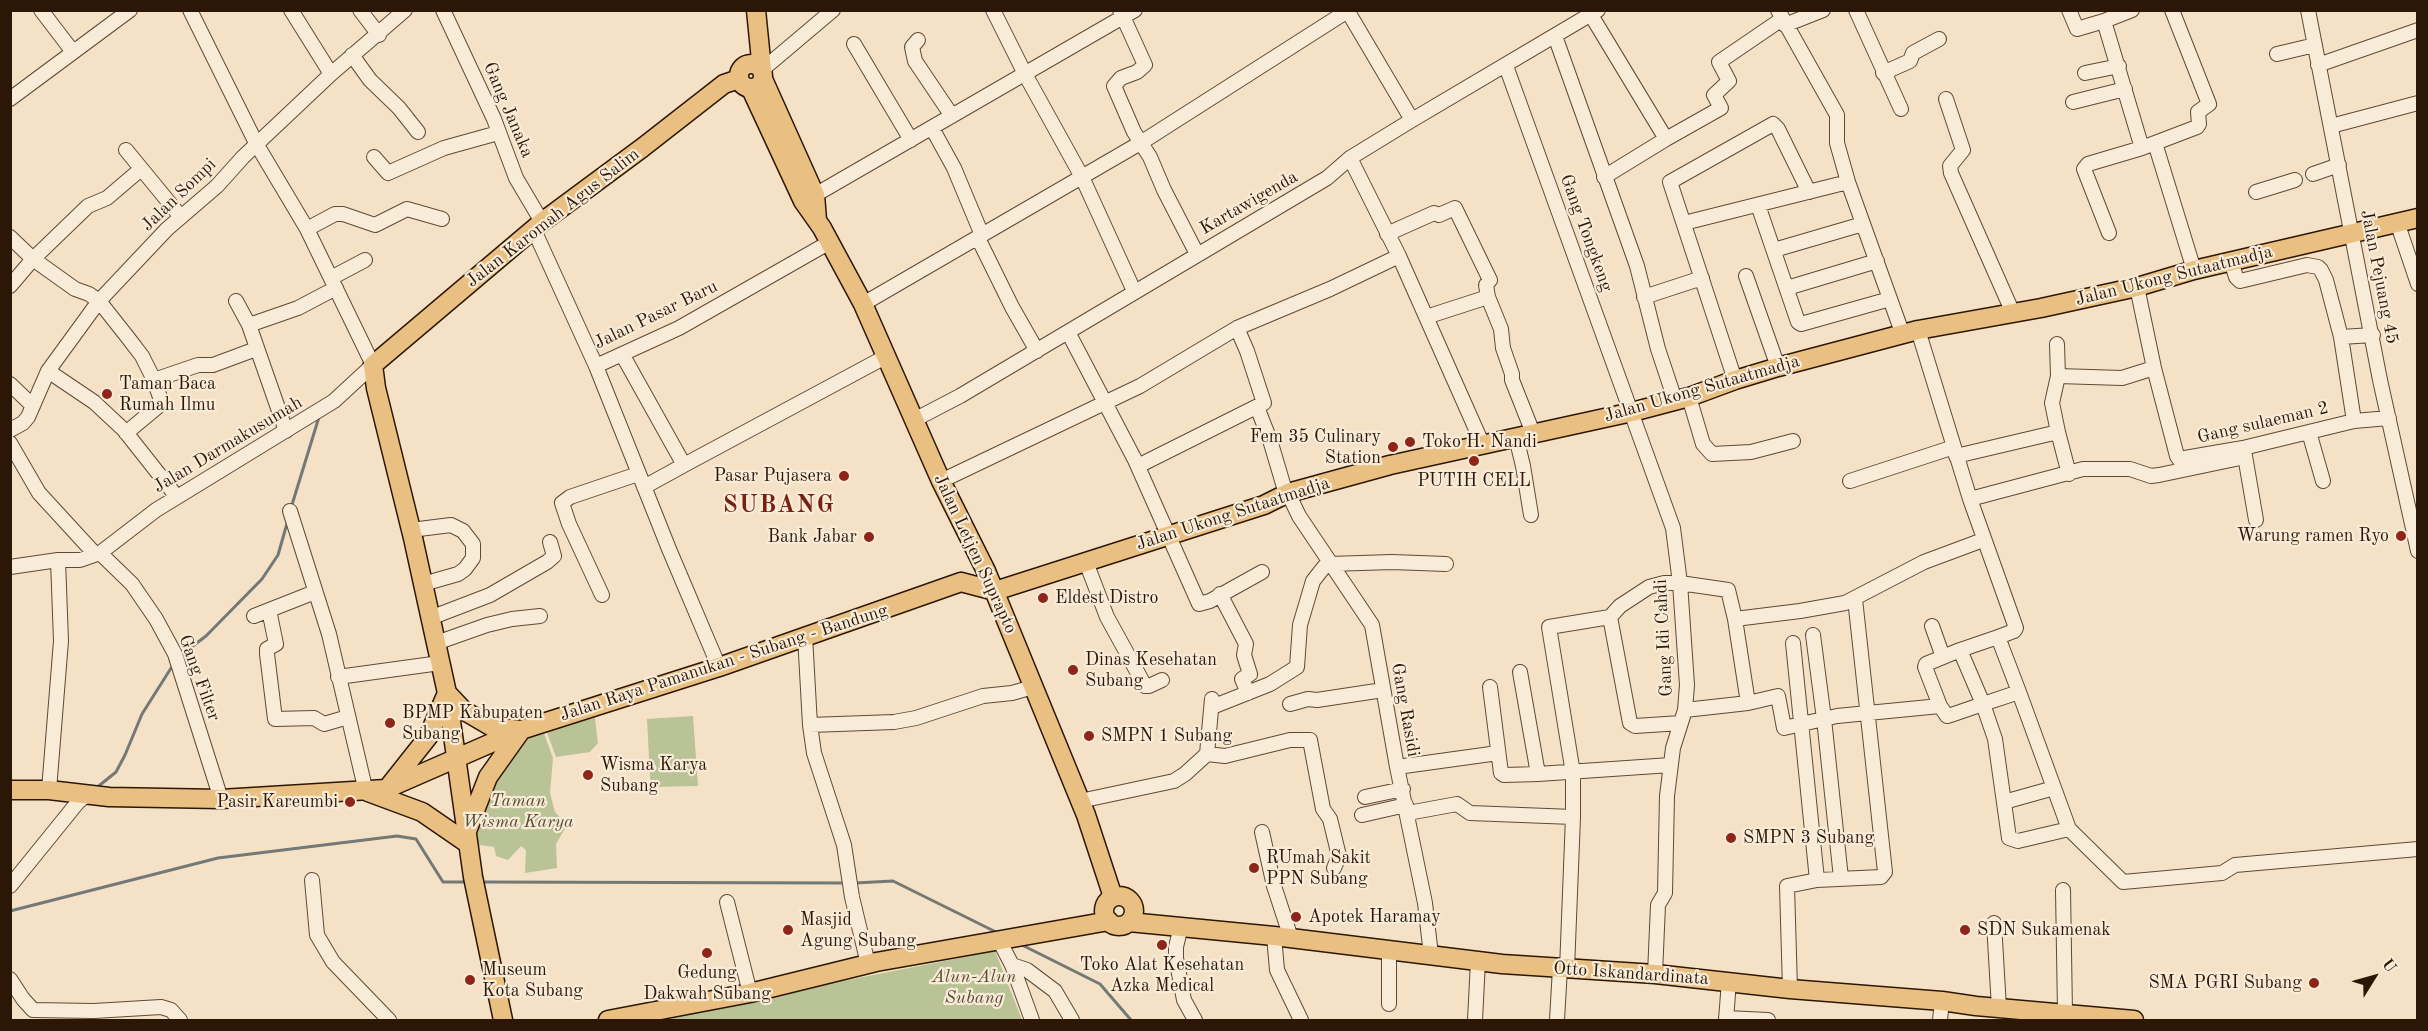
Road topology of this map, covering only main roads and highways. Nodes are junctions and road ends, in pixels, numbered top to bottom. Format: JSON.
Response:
{"nodes":[{"id":1,"x":757,"y":19,"type":"edge"},
{"id":2,"x":752,"y":77,"type":"junction"},
{"id":3,"x":2418,"y":218,"type":"edge"},
{"id":4,"x":979,"y":556,"type":"junction"},
{"id":5,"x":961,"y":582,"type":"junction"},
{"id":6,"x":995,"y":591,"type":"junction"},
{"id":7,"x":447,"y":693,"type":"junction"},
{"id":8,"x":521,"y":730,"type":"junction"},
{"id":9,"x":456,"y":759,"type":"junction"},
{"id":10,"x":386,"y":789,"type":"junction"},
{"id":11,"x":10,"y":790,"type":"edge"},
{"id":12,"x":366,"y":792,"type":"junction"},
{"id":13,"x":466,"y":838,"type":"junction"},
{"id":14,"x":1113,"y":897,"type":"junction"},
{"id":15,"x":1109,"y":921,"type":"junction"},
{"id":16,"x":1129,"y":922,"type":"junction"},
{"id":17,"x":2058,"y":1015,"type":"edge"},
{"id":18,"x":503,"y":1020,"type":"edge"},
{"id":19,"x":608,"y":1020,"type":"edge"},
{"id":20,"x":2134,"y":1020,"type":"edge"}],
"edges":[{"from":1,"to":2,"type":"main road"},
{"from":2,"to":4,"type":"main road","name":"Jalan Letjen Suprapto"},
{"from":2,"to":7,"type":"main road","name":"Jalan Karomah Agus Salim"},
{"from":3,"to":6,"type":"main road","name":"Jalan Ukong Sutaatmadja"},
{"from":4,"to":5,"type":"main road"},
{"from":4,"to":6,"type":"main road","name":"Jalan Letjen Suprapto"},
{"from":5,"to":6,"type":"main road"},
{"from":5,"to":8,"type":"main road","name":"Jalan Raya Pamanukan - Subang - Bandung"},
{"from":6,"to":14,"type":"main road","name":"Jalan Letjen Suprapto"},
{"from":7,"to":8,"type":"main road"},
{"from":7,"to":9,"type":"main road"},
{"from":7,"to":10,"type":"main road"},
{"from":8,"to":9,"type":"main road","name":"Jalan Raya Pamanukan - Subang - Bandung"},
{"from":8,"to":13,"type":"main road"},
{"from":9,"to":10,"type":"main road","name":"Jalan Raya Pamanukan - Subang - Bandung"},
{"from":9,"to":13,"type":"main road"},
{"from":10,"to":12,"type":"main road","name":"Jalan Raya Pamanukan - Subang - Bandung"},
{"from":11,"to":12,"type":"main road","name":"Jalan Raya Pamanukan - Subang - Bandung"},
{"from":12,"to":13,"type":"main road"},
{"from":13,"to":18,"type":"main road"},
{"from":14,"to":15,"type":"main road"},
{"from":14,"to":16,"type":"main road"},
{"from":15,"to":16,"type":"main road"},
{"from":15,"to":19,"type":"main road"},
{"from":16,"to":17,"type":"main road","name":"Otto Iskandardinata"},
{"from":17,"to":20,"type":"main road","name":"Otto Iskandardinata"}]}
